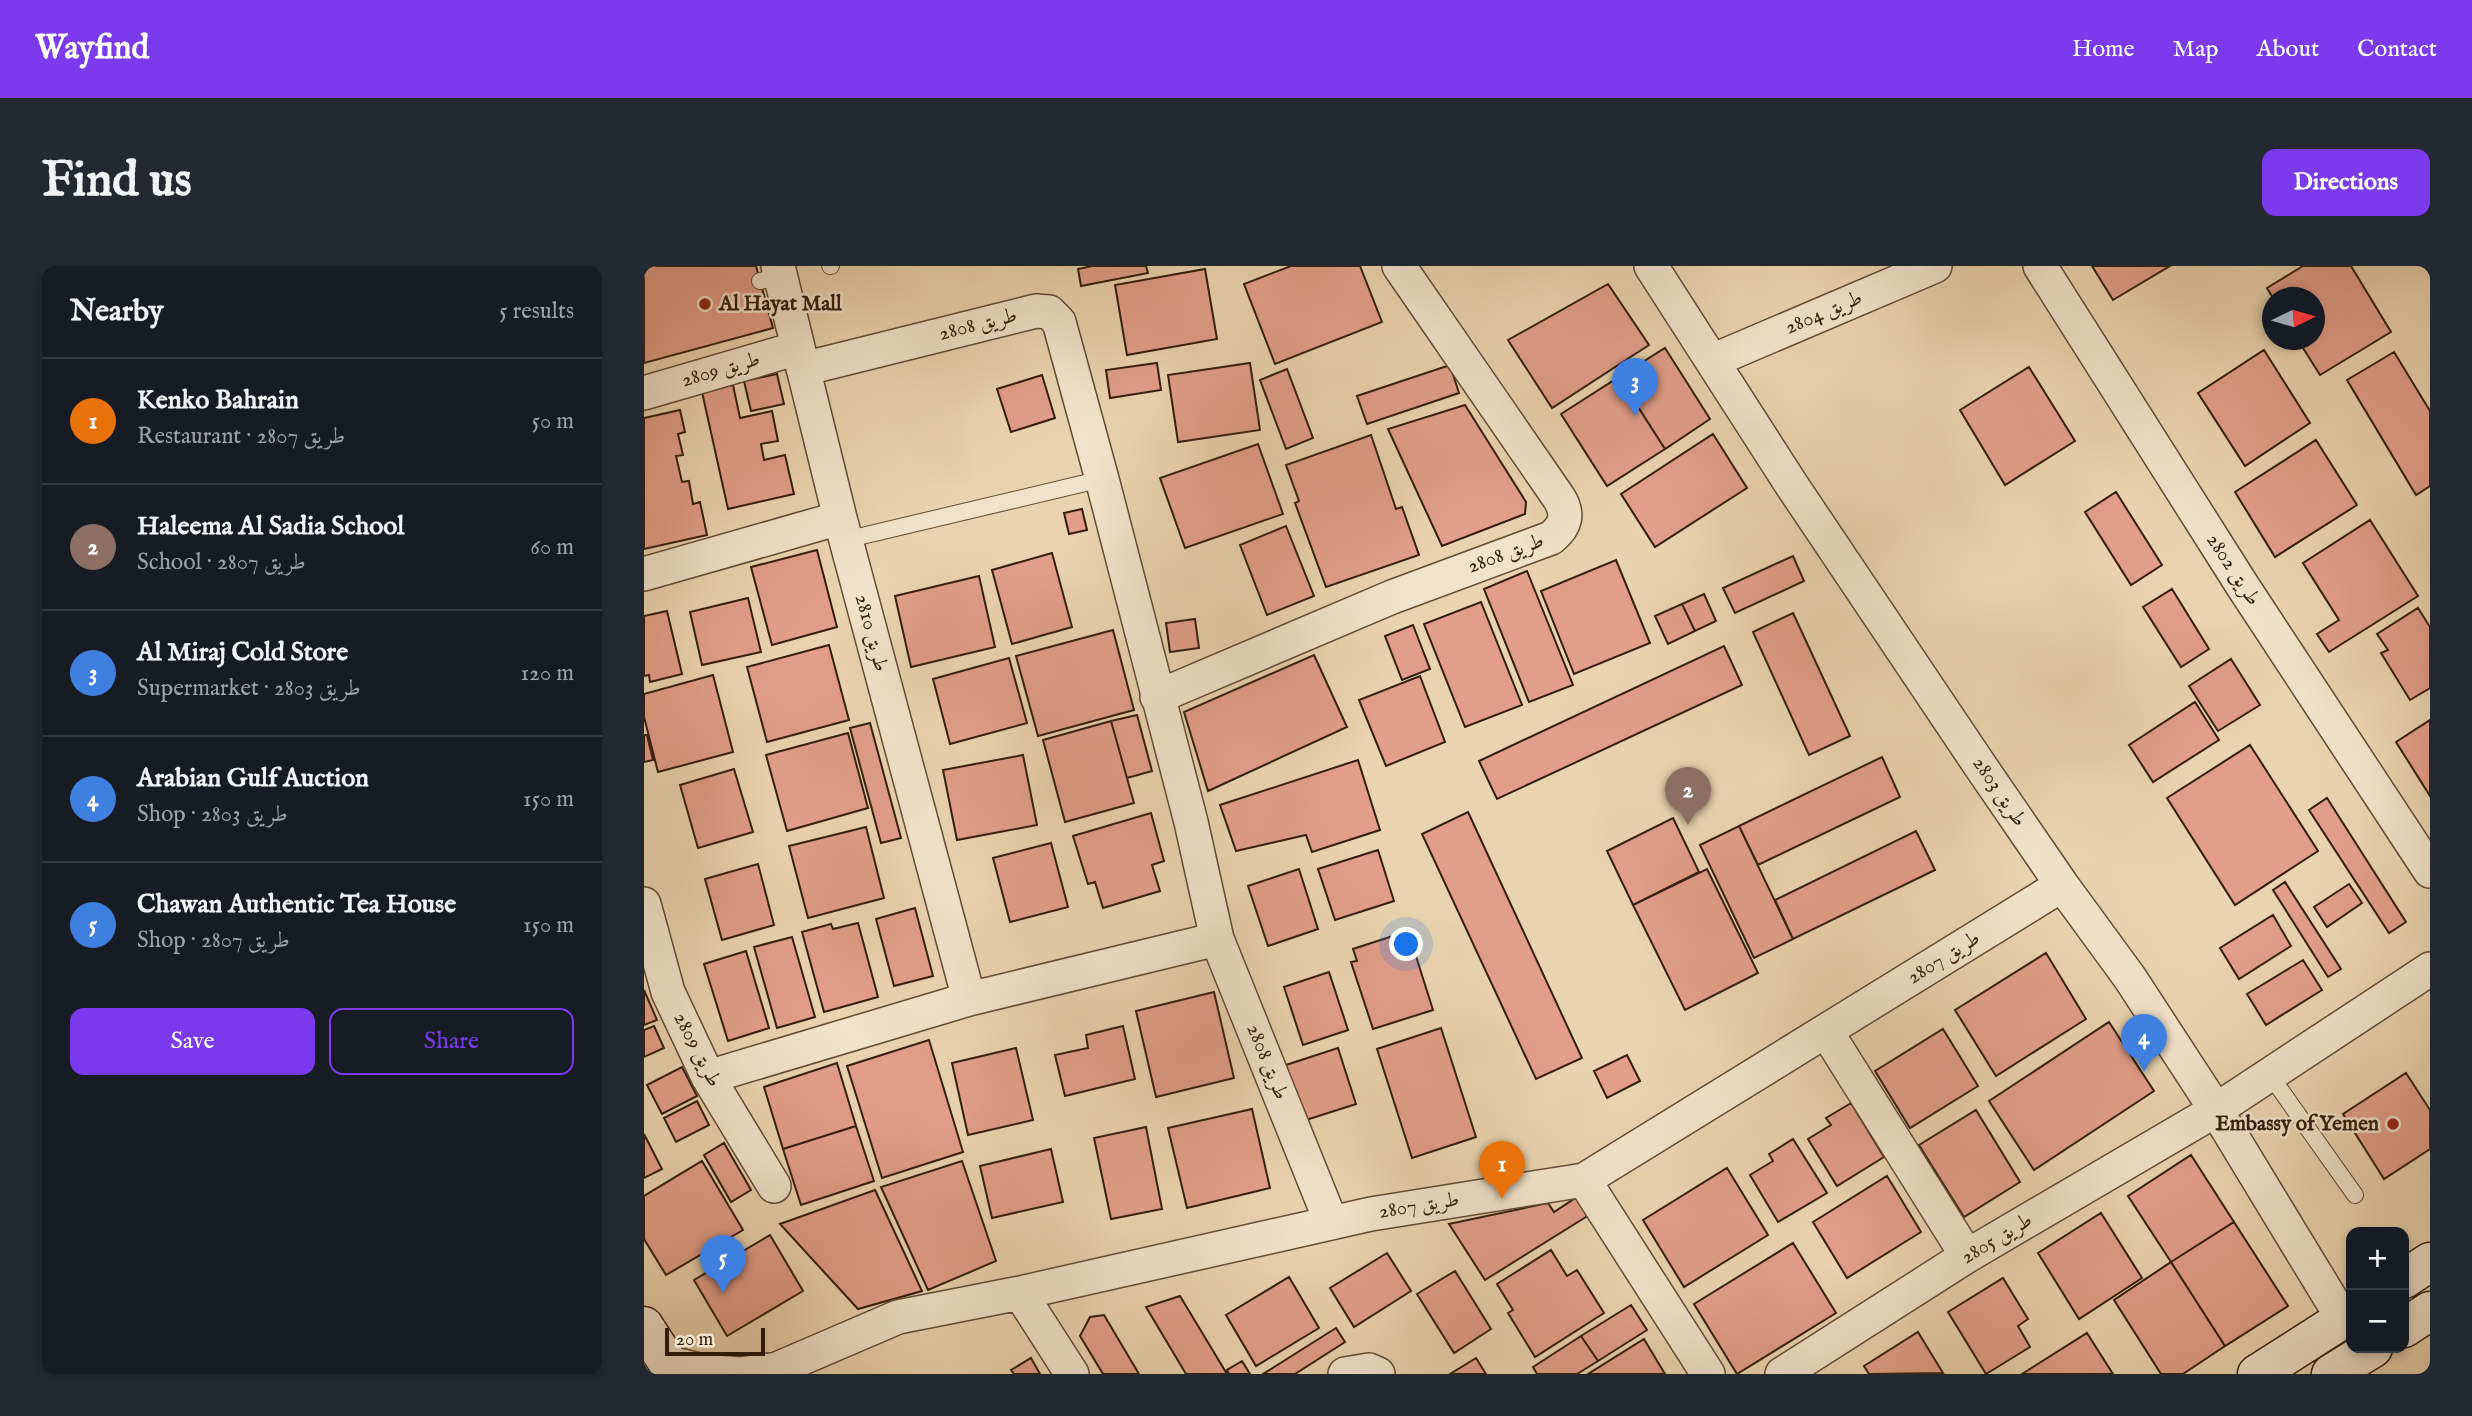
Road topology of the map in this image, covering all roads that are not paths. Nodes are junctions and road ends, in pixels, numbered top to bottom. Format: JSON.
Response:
{"nodes":[{"id":1,"x":1400,"y":266,"type":"edge"},
{"id":2,"x":1651,"y":266,"type":"edge"},
{"id":3,"x":1935,"y":266,"type":"edge"},
{"id":4,"x":2040,"y":266,"type":"edge"},
{"id":5,"x":773,"y":274,"type":"edge"},
{"id":6,"x":800,"y":358,"type":"junction"},
{"id":7,"x":1712,"y":360,"type":"junction"},
{"id":8,"x":644,"y":393,"type":"edge"},
{"id":9,"x":1102,"y":479,"type":"junction"},
{"id":10,"x":842,"y":529,"type":"junction"},
{"id":11,"x":644,"y":574,"type":"edge"},
{"id":12,"x":1157,"y":697,"type":"junction"},
{"id":13,"x":2430,"y":871,"type":"edge"},
{"id":14,"x":2062,"y":885,"type":"junction"},
{"id":15,"x":644,"y":904,"type":"edge"},
{"id":16,"x":1217,"y":939,"type":"junction"},
{"id":17,"x":2430,"y":970,"type":"edge"},
{"id":18,"x":969,"y":999,"type":"junction"},
{"id":19,"x":1826,"y":1031,"type":"junction"},
{"id":20,"x":2270,"y":1074,"type":"junction"},
{"id":21,"x":708,"y":1077,"type":"junction"},
{"id":22,"x":2216,"y":1110,"type":"junction"},
{"id":23,"x":1584,"y":1180,"type":"junction"},
{"id":24,"x":774,"y":1186,"type":"dead end"},
{"id":25,"x":2355,"y":1195,"type":"dead end"},
{"id":26,"x":1331,"y":1222,"type":"junction"},
{"id":27,"x":1967,"y":1256,"type":"junction"},
{"id":28,"x":2430,"y":1262,"type":"edge"},
{"id":29,"x":2409,"y":1276,"type":"edge"},
{"id":30,"x":1020,"y":1293,"type":"junction"},
{"id":31,"x":2430,"y":1311,"type":"edge"},
{"id":32,"x":2346,"y":1315,"type":"edge"},
{"id":33,"x":2346,"y":1318,"type":"edge"},
{"id":34,"x":2409,"y":1325,"type":"edge"},
{"id":35,"x":644,"y":1326,"type":"edge"},
{"id":36,"x":2365,"y":1353,"type":"edge"},
{"id":37,"x":671,"y":1368,"type":"edge"},
{"id":38,"x":776,"y":1372,"type":"edge"},
{"id":39,"x":1072,"y":1374,"type":"edge"},
{"id":40,"x":1345,"y":1374,"type":"edge"},
{"id":41,"x":1378,"y":1374,"type":"edge"},
{"id":42,"x":1708,"y":1374,"type":"edge"},
{"id":43,"x":1782,"y":1374,"type":"edge"},
{"id":44,"x":2257,"y":1374,"type":"edge"},
{"id":45,"x":2331,"y":1374,"type":"edge"}],
"edges":[{"from":1,"to":12,"type":"street","name":"طريق 2808"},
{"from":2,"to":7,"type":"street","name":"طريق 2803"},
{"from":3,"to":7,"type":"street","name":"طريق 2804"},
{"from":4,"to":13,"type":"street","name":"طريق 2802"},
{"from":5,"to":6,"type":"street","name":"طريق 2810"},
{"from":6,"to":8,"type":"street","name":"طريق 2809"},
{"from":6,"to":9,"type":"street","name":"طريق 2808"},
{"from":6,"to":10,"type":"street","name":"طريق 2810"},
{"from":7,"to":14,"type":"street","name":"طريق 2803"},
{"from":9,"to":10,"type":"lane"},
{"from":9,"to":12,"type":"street","name":"طريق 2808"},
{"from":10,"to":11,"type":"street"},
{"from":10,"to":18,"type":"street","name":"طريق 2810"},
{"from":12,"to":16,"type":"street","name":"طريق 2808"},
{"from":14,"to":19,"type":"street","name":"طريق 2807"},
{"from":14,"to":22,"type":"street","name":"طريق 2803"},
{"from":15,"to":21,"type":"street","name":"طريق 2809"},
{"from":16,"to":18,"type":"street"},
{"from":16,"to":26,"type":"street","name":"طريق 2808"},
{"from":17,"to":20,"type":"street"},
{"from":18,"to":21,"type":"street"},
{"from":19,"to":23,"type":"street","name":"طريق 2807"},
{"from":19,"to":27,"type":"street"},
{"from":20,"to":22,"type":"street"},
{"from":20,"to":25,"type":"lane"},
{"from":21,"to":24,"type":"street","name":"طريق 2809"},
{"from":22,"to":27,"type":"street","name":"طريق 2805"},
{"from":22,"to":32,"type":"street","name":"طريق 2803"},
{"from":23,"to":26,"type":"street","name":"طريق 2807"},
{"from":23,"to":42,"type":"street"},
{"from":26,"to":30,"type":"street","name":"طريق 2807"},
{"from":27,"to":43,"type":"street","name":"طريق 2805"},
{"from":28,"to":29,"type":"main road"},
{"from":30,"to":38,"type":"street","name":"طريق 2807"},
{"from":30,"to":39,"type":"street"},
{"from":31,"to":34,"type":"main road"},
{"from":33,"to":44,"type":"main road"},
{"from":35,"to":37,"type":"main road"},
{"from":36,"to":45,"type":"main road"},
{"from":37,"to":38,"type":"street","name":"طريق 2807"},
{"from":40,"to":41,"type":"street"}]}
